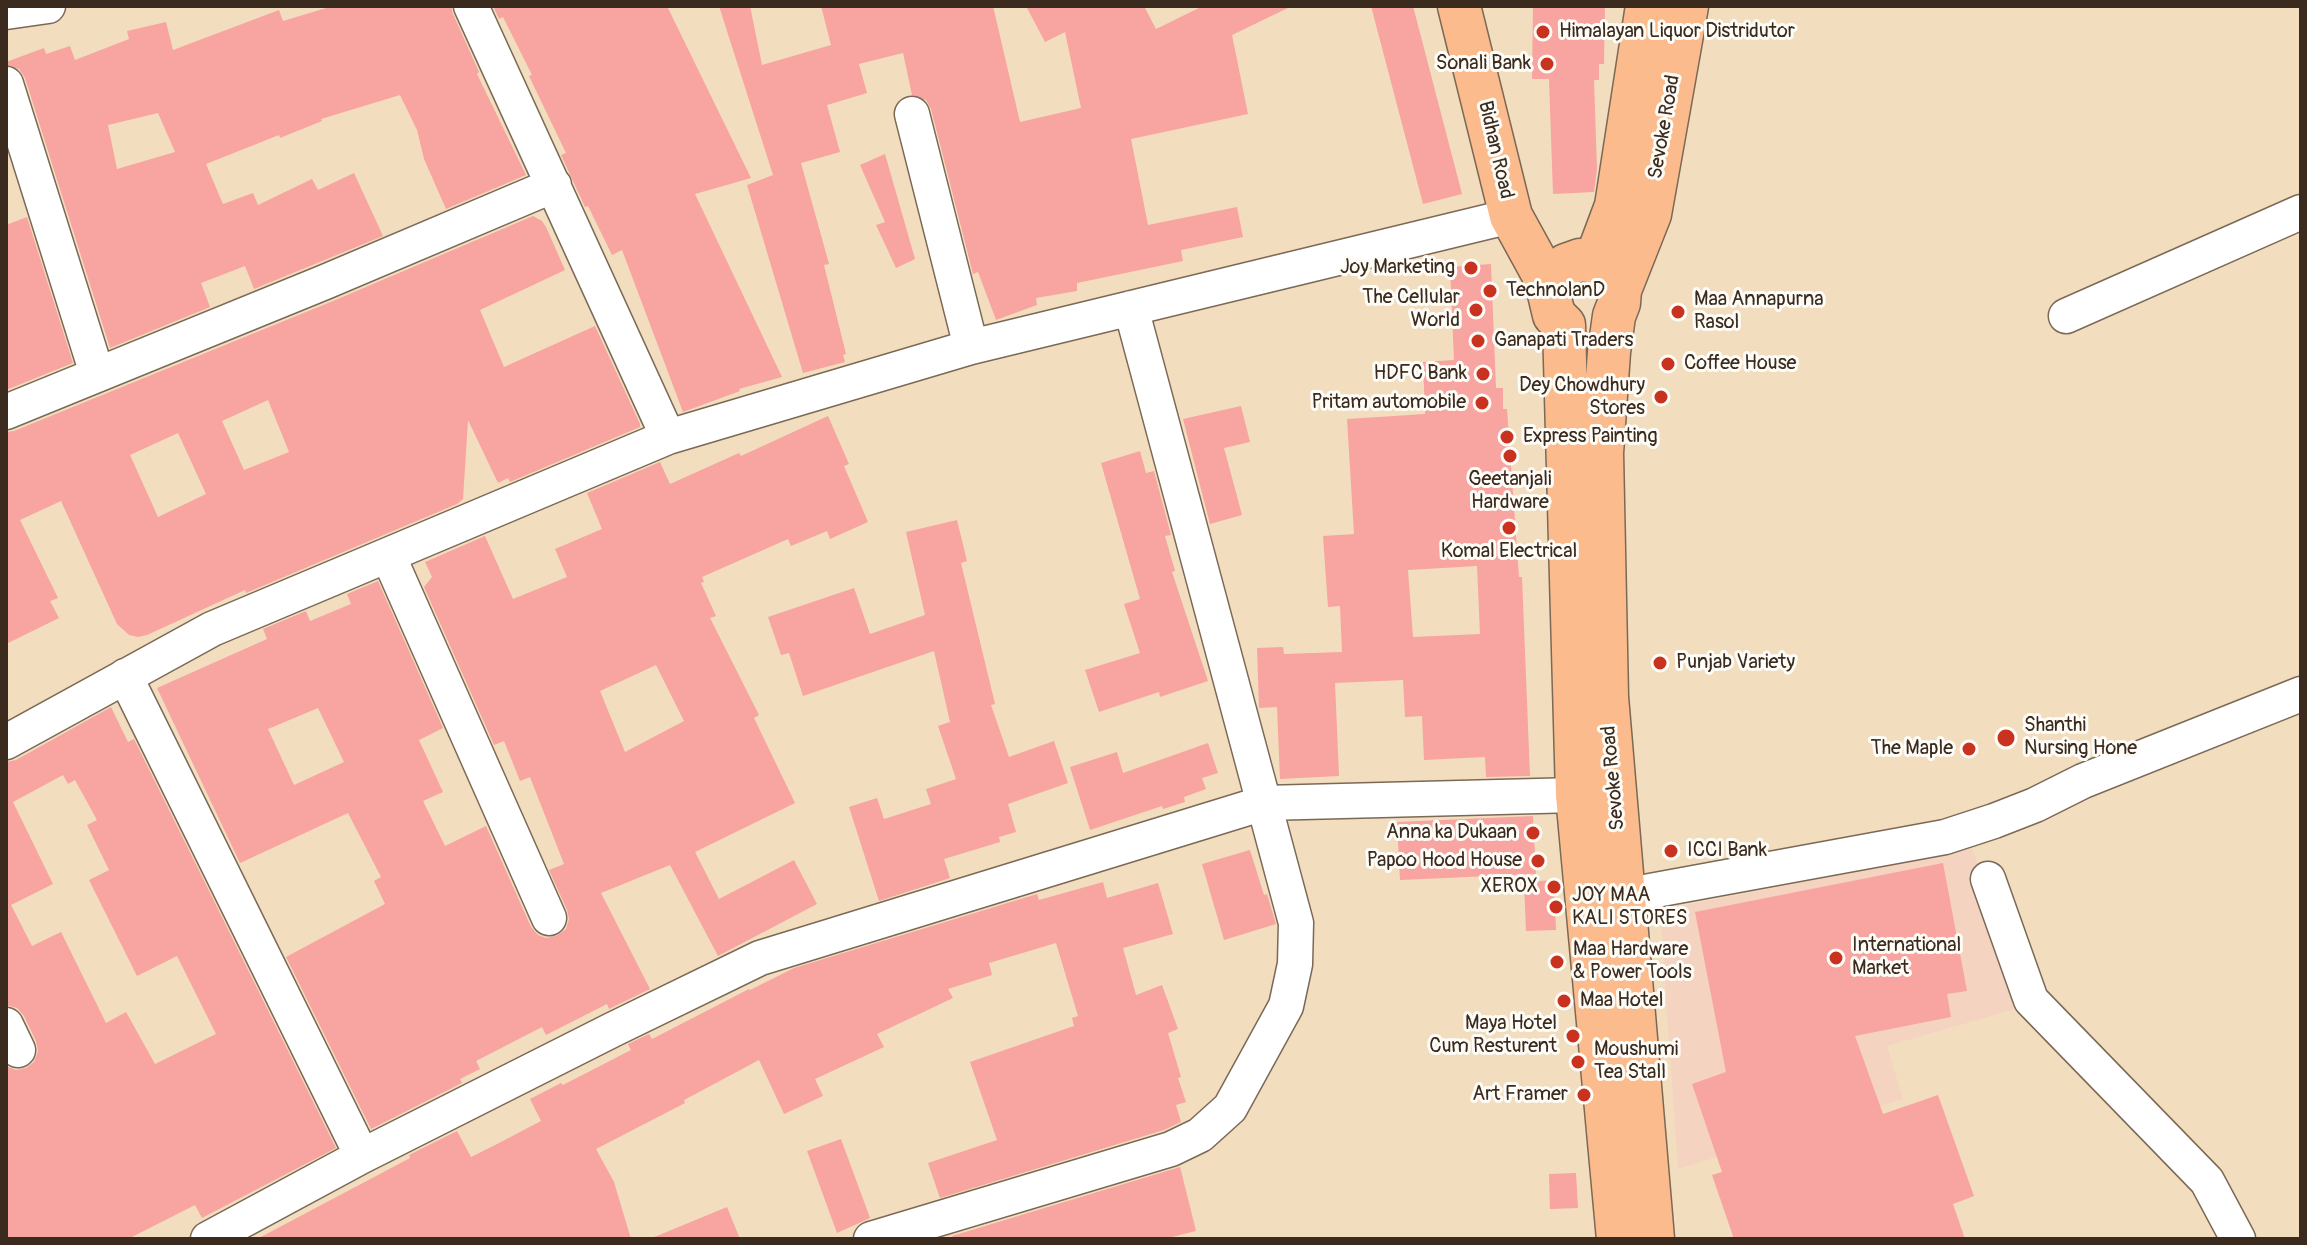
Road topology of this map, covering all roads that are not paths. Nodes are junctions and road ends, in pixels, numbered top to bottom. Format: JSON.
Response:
{"nodes":[{"id":1,"x":48,"y":6,"type":"edge"},
{"id":2,"x":471,"y":6,"type":"edge"},
{"id":3,"x":1459,"y":6,"type":"edge"},
{"id":4,"x":1484,"y":6,"type":"edge"},
{"id":5,"x":1647,"y":6,"type":"edge"},
{"id":6,"x":1687,"y":6,"type":"edge"},
{"id":7,"x":6,"y":12,"type":"edge"},
{"id":8,"x":6,"y":84,"type":"edge"},
{"id":9,"x":912,"y":114,"type":"dead end"},
{"id":10,"x":554,"y":185,"type":"junction"},
{"id":11,"x":2301,"y":212,"type":"edge"},
{"id":12,"x":1524,"y":214,"type":"junction"},
{"id":13,"x":1589,"y":284,"type":"junction"},
{"id":14,"x":1131,"y":308,"type":"junction"},
{"id":15,"x":2066,"y":316,"type":"dead end"},
{"id":16,"x":1564,"y":325,"type":"joint"},
{"id":17,"x":971,"y":347,"type":"junction"},
{"id":18,"x":97,"y":374,"type":"junction"},
{"id":19,"x":6,"y":412,"type":"edge"},
{"id":20,"x":668,"y":437,"type":"junction"},
{"id":21,"x":388,"y":555,"type":"junction"},
{"id":22,"x":125,"y":676,"type":"junction"},
{"id":23,"x":2301,"y":694,"type":"edge"},
{"id":24,"x":6,"y":742,"type":"edge"},
{"id":25,"x":1577,"y":795,"type":"junction"},
{"id":26,"x":1264,"y":803,"type":"junction"},
{"id":27,"x":1988,"y":879,"type":"dead end"},
{"id":28,"x":1623,"y":896,"type":"junction"},
{"id":29,"x":549,"y":918,"type":"dead end"},
{"id":30,"x":362,"y":1156,"type":"junction"},
{"id":31,"x":208,"y":1239,"type":"edge"},
{"id":32,"x":871,"y":1239,"type":"edge"},
{"id":33,"x":1618,"y":1239,"type":"edge"},
{"id":34,"x":1653,"y":1239,"type":"edge"},
{"id":35,"x":2238,"y":1239,"type":"edge"}],
"edges":[{"from":1,"to":7,"type":"street"},
{"from":2,"to":10,"type":"street"},
{"from":3,"to":12,"type":"main road","name":"Bidhan Road"},
{"from":4,"to":12,"type":"main road","name":"Bidhan Road"},
{"from":5,"to":13,"type":"main road","name":"Sevoke Road"},
{"from":6,"to":13,"type":"main road","name":"Sevoke Road"},
{"from":8,"to":18,"type":"street"},
{"from":9,"to":17,"type":"street"},
{"from":10,"to":18,"type":"street"},
{"from":10,"to":20,"type":"street"},
{"from":11,"to":15,"type":"street"},
{"from":12,"to":13,"type":"main road","name":"Bidhan Road"},
{"from":12,"to":14,"type":"street"},
{"from":13,"to":16,"type":"main road","name":"Bidhan Road"},
{"from":13,"to":28,"type":"main road","name":"Sevoke Road"},
{"from":14,"to":17,"type":"street"},
{"from":14,"to":26,"type":"street"},
{"from":16,"to":25,"type":"main road","name":"Sevoke Road"},
{"from":17,"to":20,"type":"street"},
{"from":18,"to":19,"type":"street"},
{"from":20,"to":21,"type":"street"},
{"from":21,"to":22,"type":"street"},
{"from":21,"to":29,"type":"street"},
{"from":22,"to":24,"type":"street"},
{"from":22,"to":30,"type":"street"},
{"from":23,"to":28,"type":"street"},
{"from":25,"to":26,"type":"street"},
{"from":25,"to":33,"type":"main road","name":"Sevoke Road"},
{"from":26,"to":30,"type":"street"},
{"from":26,"to":32,"type":"street"},
{"from":27,"to":35,"type":"street"},
{"from":28,"to":34,"type":"main road","name":"Sevoke Road"},
{"from":30,"to":31,"type":"street"}]}
